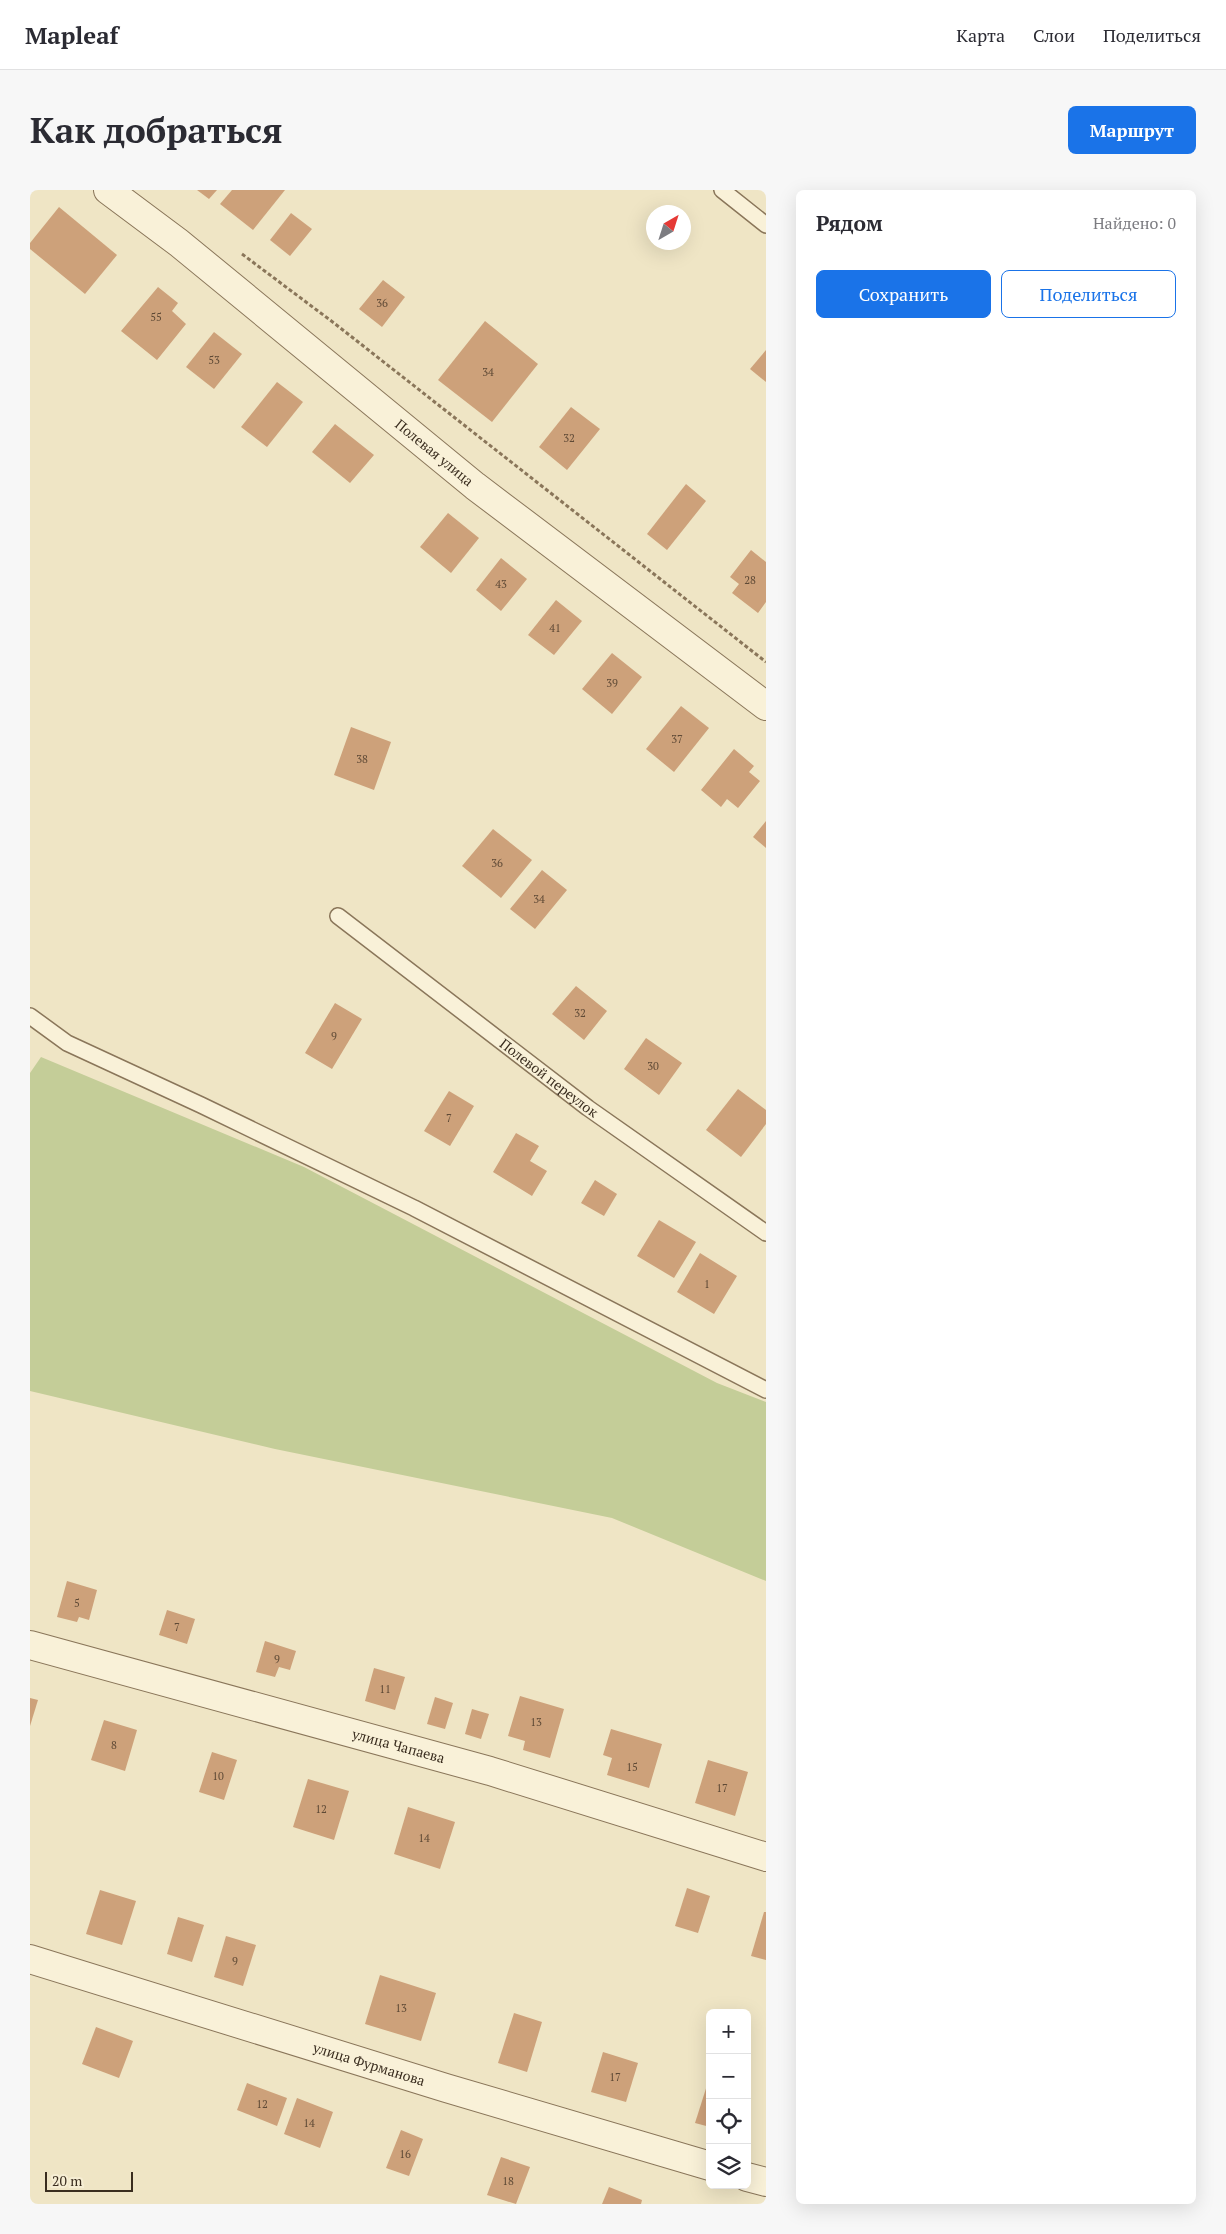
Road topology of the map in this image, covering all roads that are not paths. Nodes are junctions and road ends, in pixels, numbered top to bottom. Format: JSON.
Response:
{"nodes":[{"id":1,"x":108,"y":190,"type":"edge"},
{"id":2,"x":722,"y":190,"type":"edge"},
{"id":3,"x":766,"y":224,"type":"edge"},
{"id":4,"x":766,"y":706,"type":"edge"},
{"id":5,"x":338,"y":916,"type":"dead end"},
{"id":6,"x":30,"y":1016,"type":"edge"},
{"id":7,"x":766,"y":1233,"type":"edge"},
{"id":8,"x":766,"y":1390,"type":"edge"},
{"id":9,"x":30,"y":1644,"type":"edge"},
{"id":10,"x":766,"y":1858,"type":"edge"},
{"id":11,"x":30,"y":1959,"type":"edge"},
{"id":12,"x":706,"y":2165,"type":"edge"},
{"id":13,"x":751,"y":2178,"type":"edge"},
{"id":14,"x":766,"y":2182,"type":"edge"}],
"edges":[{"from":1,"to":4,"type":"street","name":"Полевая улица"},
{"from":2,"to":3,"type":"lane"},
{"from":5,"to":7,"type":"lane","name":"Полевой переулок"},
{"from":6,"to":8,"type":"lane"},
{"from":9,"to":10,"type":"street","name":"улица Чапаева"},
{"from":11,"to":12,"type":"street","name":"улица Фурманова"},
{"from":13,"to":14,"type":"street"}]}
